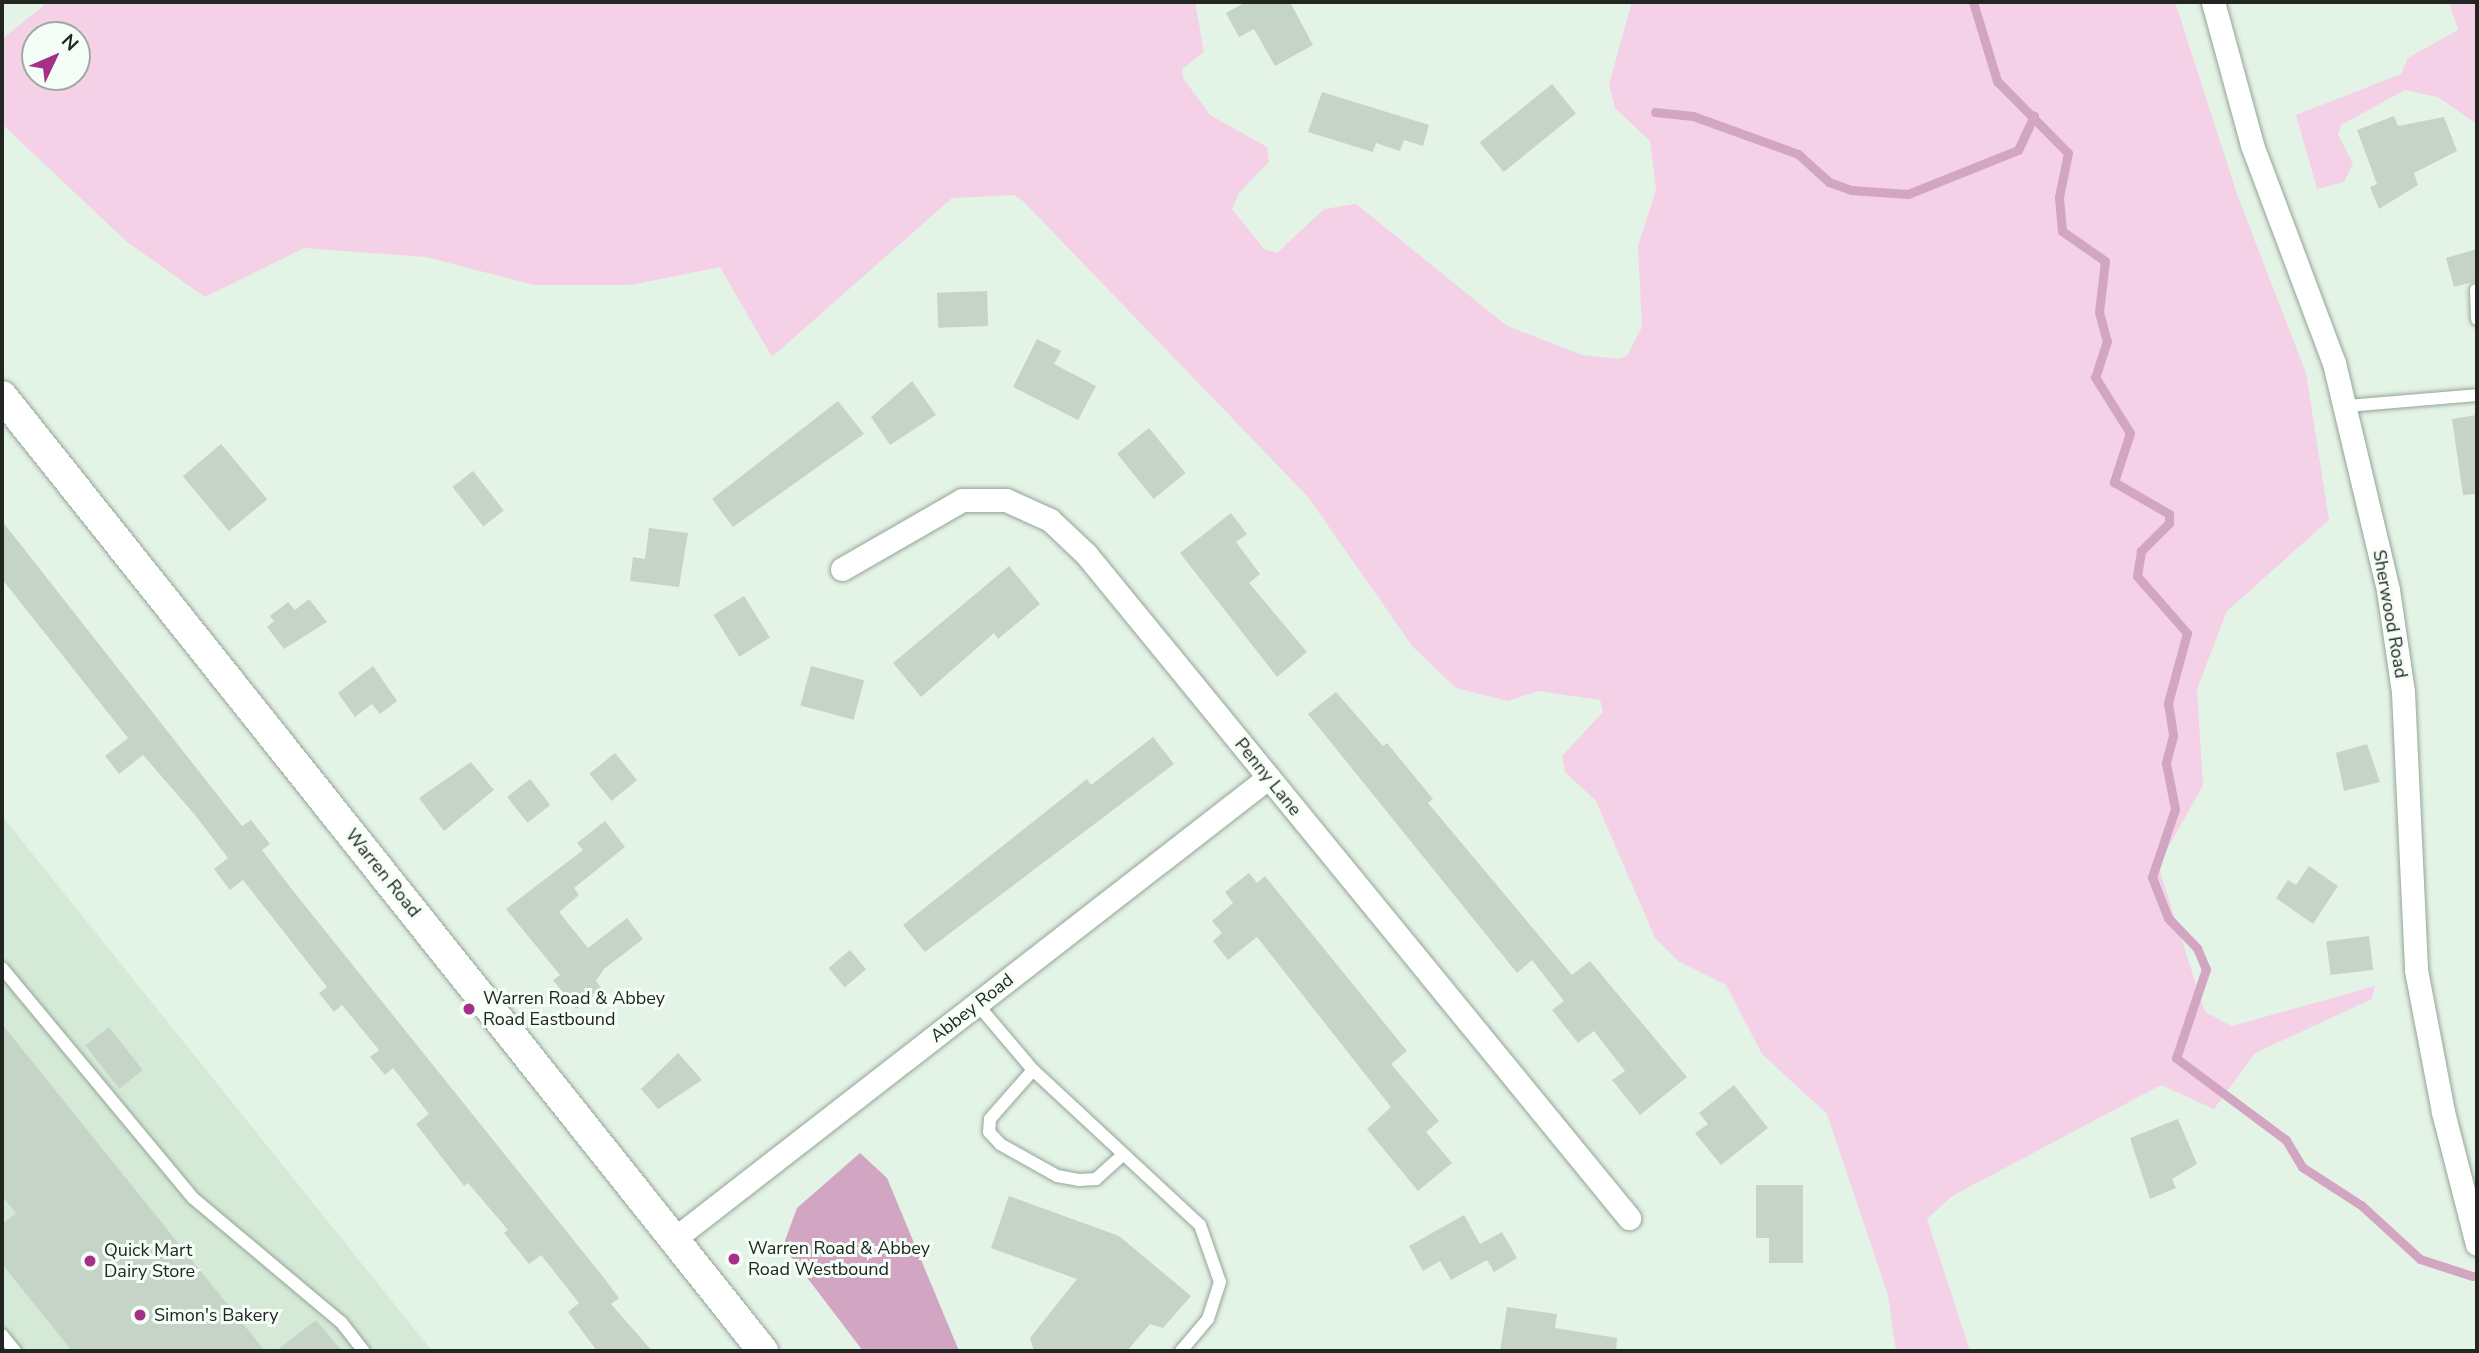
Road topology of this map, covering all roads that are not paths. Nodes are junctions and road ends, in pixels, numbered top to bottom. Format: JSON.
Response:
{"nodes":[{"id":1,"x":2213,"y":2,"type":"edge"},
{"id":2,"x":2476,"y":290,"type":"edge"},
{"id":3,"x":2477,"y":319,"type":"edge"},
{"id":4,"x":2477,"y":395,"type":"edge"},
{"id":5,"x":2,"y":396,"type":"edge"},
{"id":6,"x":2347,"y":406,"type":"junction"},
{"id":7,"x":842,"y":569,"type":"dead end"},
{"id":8,"x":1269,"y":778,"type":"junction"},
{"id":9,"x":2,"y":968,"type":"edge"},
{"id":10,"x":977,"y":1004,"type":"junction"},
{"id":11,"x":1033,"y":1070,"type":"junction"},
{"id":12,"x":1123,"y":1155,"type":"junction"},
{"id":13,"x":1629,"y":1218,"type":"dead end"},
{"id":14,"x":674,"y":1239,"type":"junction"},
{"id":15,"x":2477,"y":1244,"type":"edge"},
{"id":16,"x":2,"y":1335,"type":"edge"},
{"id":17,"x":15,"y":1351,"type":"edge"},
{"id":18,"x":364,"y":1351,"type":"edge"},
{"id":19,"x":763,"y":1351,"type":"edge"},
{"id":20,"x":1181,"y":1351,"type":"edge"}],
"edges":[{"from":1,"to":6,"type":"street","name":"Sherwood Road"},
{"from":2,"to":3,"type":"lane"},
{"from":4,"to":6,"type":"lane"},
{"from":5,"to":14,"type":"street","name":"Warren Road"},
{"from":6,"to":15,"type":"street","name":"Sherwood Road"},
{"from":7,"to":8,"type":"street","name":"Penny Lane"},
{"from":8,"to":10,"type":"street","name":"Abbey Road"},
{"from":8,"to":13,"type":"street","name":"Penny Lane"},
{"from":9,"to":18,"type":"lane"},
{"from":10,"to":11,"type":"lane"},
{"from":10,"to":14,"type":"street","name":"Abbey Road"},
{"from":11,"to":12,"type":"lane"},
{"from":11,"to":12,"type":"lane"},
{"from":12,"to":20,"type":"lane"},
{"from":14,"to":19,"type":"street","name":"Warren Road"},
{"from":16,"to":17,"type":"lane"}]}
